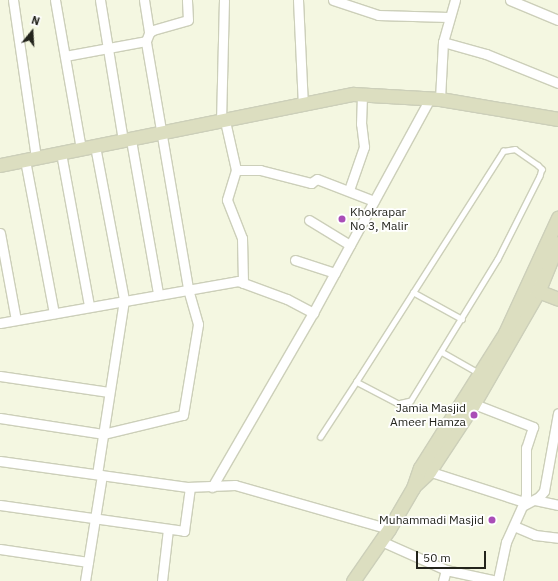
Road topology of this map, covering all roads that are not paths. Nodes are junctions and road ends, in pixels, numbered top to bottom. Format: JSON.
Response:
{"nodes":[{"id":1,"x":12,"y":0,"type":"edge"},
{"id":2,"x":55,"y":0,"type":"edge"},
{"id":3,"x":100,"y":0,"type":"edge"},
{"id":4,"x":144,"y":0,"type":"edge"},
{"id":5,"x":187,"y":0,"type":"edge"},
{"id":6,"x":224,"y":0,"type":"edge"},
{"id":7,"x":298,"y":0,"type":"edge"},
{"id":8,"x":332,"y":0,"type":"edge"},
{"id":9,"x":455,"y":0,"type":"edge"},
{"id":10,"x":510,"y":0,"type":"edge"},
{"id":11,"x":448,"y":17,"type":"junction"},
{"id":12,"x":558,"y":20,"type":"edge"},
{"id":13,"x":147,"y":37,"type":"junction"},
{"id":14,"x":443,"y":42,"type":"junction"},
{"id":15,"x":107,"y":48,"type":"junction"},
{"id":16,"x":65,"y":56,"type":"junction"},
{"id":17,"x":558,"y":83,"type":"edge"},
{"id":18,"x":362,"y":94,"type":"junction"},
{"id":19,"x":435,"y":98,"type":"junction"},
{"id":20,"x":302,"y":105,"type":"junction"},
{"id":21,"x":558,"y":119,"type":"edge"},
{"id":22,"x":223,"y":121,"type":"junction"},
{"id":23,"x":160,"y":134,"type":"junction"},
{"id":24,"x":127,"y":140,"type":"junction"},
{"id":25,"x":95,"y":146,"type":"junction"},
{"id":26,"x":81,"y":149,"type":"junction"},
{"id":27,"x":61,"y":153,"type":"junction"},
{"id":28,"x":30,"y":159,"type":"junction"},
{"id":29,"x":0,"y":165,"type":"edge"},
{"id":30,"x":236,"y":170,"type":"junction"},
{"id":31,"x":349,"y":190,"type":"junction"},
{"id":32,"x":374,"y":201,"type":"junction"},
{"id":33,"x":558,"y":218,"type":"edge"},
{"id":34,"x":309,"y":220,"type":"dead end"},
{"id":35,"x":0,"y":233,"type":"edge"},
{"id":36,"x":558,"y":242,"type":"edge"},
{"id":37,"x":350,"y":245,"type":"junction"},
{"id":38,"x":295,"y":260,"type":"dead end"},
{"id":39,"x":335,"y":273,"type":"junction"},
{"id":40,"x":243,"y":283,"type":"junction"},
{"id":41,"x":188,"y":288,"type":"junction"},
{"id":42,"x":533,"y":289,"type":"junction"},
{"id":43,"x":414,"y":292,"type":"junction"},
{"id":44,"x":158,"y":293,"type":"junction"},
{"id":45,"x":558,"y":299,"type":"edge"},
{"id":46,"x":124,"y":300,"type":"junction"},
{"id":47,"x":90,"y":306,"type":"junction"},
{"id":48,"x":54,"y":313,"type":"junction"},
{"id":49,"x":313,"y":313,"type":"junction"},
{"id":50,"x":462,"y":319,"type":"junction"},
{"id":51,"x":16,"y":320,"type":"junction"},
{"id":52,"x":0,"y":323,"type":"edge"},
{"id":53,"x":442,"y":352,"type":"junction"},
{"id":54,"x":480,"y":373,"type":"junction"},
{"id":55,"x":0,"y":376,"type":"edge"},
{"id":56,"x":356,"y":382,"type":"junction"},
{"id":57,"x":109,"y":392,"type":"junction"},
{"id":58,"x":469,"y":402,"type":"junction"},
{"id":59,"x":558,"y":413,"type":"edge"},
{"id":60,"x":0,"y":418,"type":"edge"},
{"id":61,"x":103,"y":434,"type":"junction"},
{"id":62,"x":320,"y":437,"type":"dead end"},
{"id":63,"x":0,"y":461,"type":"edge"},
{"id":64,"x":424,"y":470,"type":"junction"},
{"id":65,"x":100,"y":474,"type":"junction"},
{"id":66,"x":190,"y":487,"type":"junction"},
{"id":67,"x":212,"y":487,"type":"junction"},
{"id":68,"x":535,"y":500,"type":"junction"},
{"id":69,"x":524,"y":503,"type":"junction"},
{"id":70,"x":0,"y":505,"type":"edge"},
{"id":71,"x":558,"y":506,"type":"edge"},
{"id":72,"x":95,"y":518,"type":"junction"},
{"id":73,"x":514,"y":526,"type":"junction"},
{"id":74,"x":168,"y":529,"type":"junction"},
{"id":75,"x":389,"y":529,"type":"junction"},
{"id":76,"x":558,"y":538,"type":"edge"},
{"id":77,"x":381,"y":541,"type":"junction"},
{"id":78,"x":0,"y":549,"type":"edge"},
{"id":79,"x":88,"y":562,"type":"junction"},
{"id":80,"x":446,"y":570,"type":"junction"},
{"id":81,"x":473,"y":579,"type":"edge"},
{"id":82,"x":85,"y":581,"type":"edge"},
{"id":83,"x":162,"y":581,"type":"edge"},
{"id":84,"x":353,"y":581,"type":"edge"},
{"id":85,"x":443,"y":581,"type":"edge"},
{"id":86,"x":497,"y":581,"type":"edge"}],
"edges":[{"from":1,"to":28,"type":"street"},
{"from":2,"to":16,"type":"street"},
{"from":3,"to":15,"type":"street"},
{"from":4,"to":13,"type":"street"},
{"from":5,"to":13,"type":"street"},
{"from":6,"to":22,"type":"street"},
{"from":7,"to":20,"type":"street"},
{"from":8,"to":11,"type":"street"},
{"from":9,"to":11,"type":"street"},
{"from":10,"to":12,"type":"street"},
{"from":11,"to":14,"type":"street"},
{"from":13,"to":15,"type":"street"},
{"from":13,"to":23,"type":"street"},
{"from":14,"to":17,"type":"street"},
{"from":14,"to":19,"type":"street"},
{"from":15,"to":16,"type":"street"},
{"from":15,"to":24,"type":"street"},
{"from":16,"to":26,"type":"street"},
{"from":18,"to":19,"type":"street"},
{"from":18,"to":20,"type":"street"},
{"from":18,"to":31,"type":"street"},
{"from":19,"to":21,"type":"street"},
{"from":19,"to":32,"type":"street"},
{"from":20,"to":22,"type":"street"},
{"from":22,"to":23,"type":"street"},
{"from":22,"to":30,"type":"street"},
{"from":23,"to":24,"type":"street"},
{"from":23,"to":41,"type":"street"},
{"from":24,"to":25,"type":"street"},
{"from":24,"to":44,"type":"street"},
{"from":25,"to":26,"type":"street"},
{"from":25,"to":46,"type":"street"},
{"from":26,"to":27,"type":"street"},
{"from":27,"to":28,"type":"street"},
{"from":27,"to":47,"type":"street"},
{"from":28,"to":29,"type":"street"},
{"from":28,"to":48,"type":"street"},
{"from":30,"to":31,"type":"street"},
{"from":30,"to":40,"type":"street"},
{"from":31,"to":32,"type":"street"},
{"from":32,"to":37,"type":"street"},
{"from":33,"to":42,"type":"street"},
{"from":34,"to":37,"type":"street"},
{"from":35,"to":51,"type":"street"},
{"from":36,"to":42,"type":"street"},
{"from":37,"to":39,"type":"street"},
{"from":38,"to":39,"type":"street"},
{"from":39,"to":49,"type":"street"},
{"from":40,"to":41,"type":"street"},
{"from":40,"to":49,"type":"street"},
{"from":41,"to":44,"type":"street"},
{"from":41,"to":61,"type":"street"},
{"from":42,"to":45,"type":"street"},
{"from":42,"to":54,"type":"street"},
{"from":42,"to":58,"type":"street"},
{"from":43,"to":50,"type":"lane"},
{"from":43,"to":50,"type":"lane"},
{"from":43,"to":56,"type":"lane"},
{"from":44,"to":46,"type":"street"},
{"from":46,"to":47,"type":"street"},
{"from":46,"to":57,"type":"street"},
{"from":47,"to":48,"type":"street"},
{"from":48,"to":51,"type":"street"},
{"from":49,"to":67,"type":"street"},
{"from":50,"to":53,"type":"lane"},
{"from":51,"to":52,"type":"street"},
{"from":53,"to":54,"type":"lane"},
{"from":53,"to":56,"type":"lane"},
{"from":54,"to":58,"type":"street"},
{"from":55,"to":57,"type":"street"},
{"from":56,"to":62,"type":"lane"},
{"from":57,"to":61,"type":"street"},
{"from":58,"to":64,"type":"street"},
{"from":58,"to":69,"type":"street"},
{"from":59,"to":68,"type":"street"},
{"from":60,"to":61,"type":"street"},
{"from":61,"to":65,"type":"street"},
{"from":63,"to":65,"type":"street"},
{"from":64,"to":69,"type":"street"},
{"from":64,"to":75,"type":"street"},
{"from":65,"to":66,"type":"street"},
{"from":65,"to":72,"type":"street"},
{"from":66,"to":67,"type":"street"},
{"from":66,"to":74,"type":"street"},
{"from":67,"to":75,"type":"street"},
{"from":68,"to":69,"type":"street"},
{"from":68,"to":71,"type":"street"},
{"from":69,"to":73,"type":"street"},
{"from":70,"to":72,"type":"street"},
{"from":72,"to":74,"type":"street"},
{"from":72,"to":79,"type":"street"},
{"from":73,"to":76,"type":"street"},
{"from":73,"to":86,"type":"street"},
{"from":74,"to":83,"type":"street"},
{"from":75,"to":77,"type":"street"},
{"from":77,"to":80,"type":"street"},
{"from":77,"to":84,"type":"street"},
{"from":78,"to":79,"type":"street"},
{"from":79,"to":82,"type":"street"},
{"from":80,"to":81,"type":"street"},
{"from":80,"to":85,"type":"street"},
{"from":81,"to":86,"type":"street"}]}
